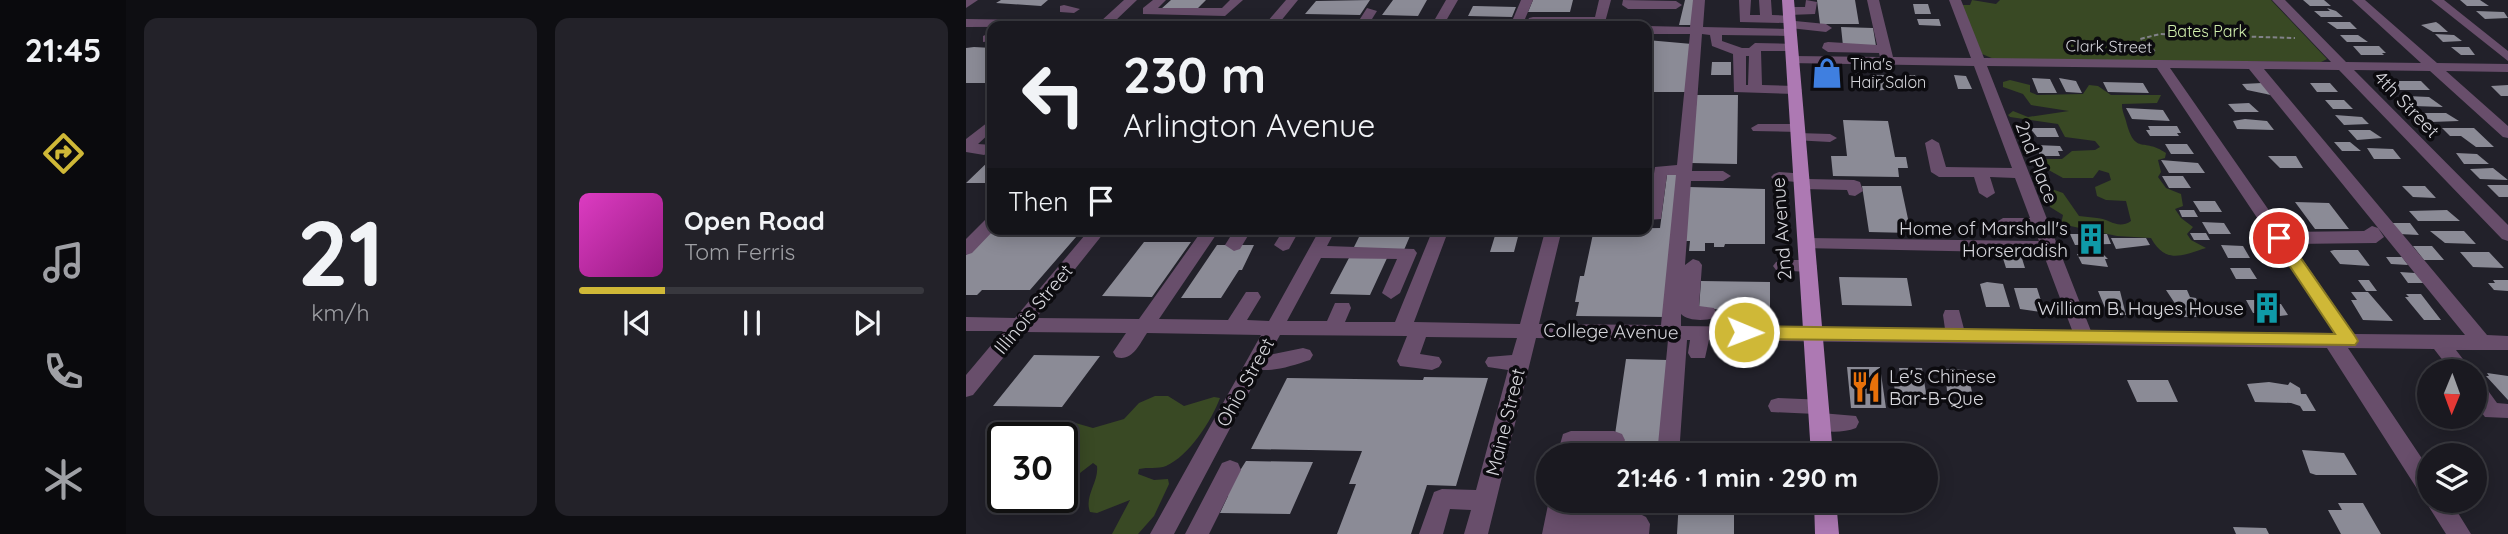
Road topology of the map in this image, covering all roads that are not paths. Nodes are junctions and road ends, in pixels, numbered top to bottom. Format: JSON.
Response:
{"nodes":[{"id":1,"x":972,"y":0,"type":"edge"},
{"id":2,"x":1131,"y":0,"type":"edge"},
{"id":3,"x":1160,"y":0,"type":"edge"},
{"id":4,"x":1237,"y":0,"type":"edge"},
{"id":5,"x":1292,"y":0,"type":"edge"},
{"id":6,"x":1452,"y":0,"type":"edge"},
{"id":7,"x":1527,"y":0,"type":"edge"},
{"id":8,"x":1605,"y":0,"type":"edge"},
{"id":9,"x":1629,"y":0,"type":"edge"},
{"id":10,"x":1699,"y":0,"type":"edge"},
{"id":11,"x":1745,"y":0,"type":"edge"},
{"id":12,"x":1765,"y":0,"type":"edge"},
{"id":13,"x":1872,"y":0,"type":"edge"},
{"id":14,"x":1955,"y":0,"type":"edge"},
{"id":15,"x":2278,"y":0,"type":"edge"},
{"id":16,"x":2358,"y":0,"type":"edge"},
{"id":17,"x":2437,"y":0,"type":"edge"},
{"id":18,"x":966,"y":4,"type":"edge"},
{"id":19,"x":1676,"y":5,"type":"dead end"},
{"id":20,"x":1066,"y":10,"type":"dead end"},
{"id":21,"x":1371,"y":11,"type":"dead end"},
{"id":22,"x":1811,"y":11,"type":"edge"},
{"id":23,"x":1201,"y":12,"type":"junction"},
{"id":24,"x":1050,"y":21,"type":"edge"},
{"id":25,"x":1107,"y":21,"type":"edge"},
{"id":26,"x":1192,"y":21,"type":"edge"},
{"id":27,"x":1274,"y":21,"type":"edge"},
{"id":28,"x":1367,"y":21,"type":"edge"},
{"id":29,"x":1440,"y":21,"type":"edge"},
{"id":30,"x":1518,"y":21,"type":"edge"},
{"id":31,"x":1533,"y":21,"type":"edge"},
{"id":32,"x":1555,"y":21,"type":"edge"},
{"id":33,"x":1600,"y":21,"type":"edge"},
{"id":34,"x":987,"y":22,"type":"edge"},
{"id":35,"x":1755,"y":22,"type":"junction"},
{"id":36,"x":966,"y":23,"type":"edge"},
{"id":37,"x":1790,"y":24,"type":"edge"},
{"id":38,"x":1652,"y":30,"type":"edge"},
{"id":39,"x":1697,"y":31,"type":"junction"},
{"id":40,"x":1720,"y":31,"type":"junction"},
{"id":41,"x":1827,"y":36,"type":"junction"},
{"id":42,"x":1740,"y":52,"type":"junction"},
{"id":43,"x":1755,"y":52,"type":"junction"},
{"id":44,"x":1885,"y":55,"type":"junction"},
{"id":45,"x":2508,"y":57,"type":"edge"},
{"id":46,"x":2163,"y":58,"type":"junction"},
{"id":47,"x":1979,"y":62,"type":"junction"},
{"id":48,"x":2253,"y":65,"type":"junction"},
{"id":49,"x":2343,"y":66,"type":"junction"},
{"id":50,"x":2434,"y":67,"type":"junction"},
{"id":51,"x":2508,"y":68,"type":"edge"},
{"id":52,"x":1795,"y":90,"type":"junction"},
{"id":53,"x":1757,"y":92,"type":"junction"},
{"id":54,"x":987,"y":127,"type":"edge"},
{"id":55,"x":1758,"y":128,"type":"dead end"},
{"id":56,"x":1798,"y":133,"type":"junction"},
{"id":57,"x":2508,"y":134,"type":"edge"},
{"id":58,"x":1830,"y":138,"type":"dead end"},
{"id":59,"x":1932,"y":143,"type":"dead end"},
{"id":60,"x":967,"y":145,"type":"edge"},
{"id":61,"x":984,"y":151,"type":"dead end"},
{"id":62,"x":1980,"y":172,"type":"junction"},
{"id":63,"x":1684,"y":173,"type":"junction"},
{"id":64,"x":2021,"y":173,"type":"junction"},
{"id":65,"x":1723,"y":176,"type":"dead end"},
{"id":66,"x":1780,"y":177,"type":"dead end"},
{"id":67,"x":1802,"y":181,"type":"junction"},
{"id":68,"x":1855,"y":191,"type":"dead end"},
{"id":69,"x":1987,"y":193,"type":"dead end"},
{"id":70,"x":1652,"y":215,"type":"edge"},
{"id":71,"x":2003,"y":223,"type":"dead end"},
{"id":72,"x":2040,"y":223,"type":"junction"},
{"id":73,"x":987,"y":228,"type":"edge"},
{"id":74,"x":2372,"y":232,"type":"dead end"},
{"id":75,"x":1094,"y":235,"type":"edge"},
{"id":76,"x":1208,"y":235,"type":"edge"},
{"id":77,"x":1240,"y":235,"type":"edge"},
{"id":78,"x":1289,"y":235,"type":"edge"},
{"id":79,"x":1325,"y":235,"type":"edge"},
{"id":80,"x":1439,"y":235,"type":"edge"},
{"id":81,"x":1553,"y":235,"type":"edge"},
{"id":82,"x":2508,"y":235,"type":"edge"},
{"id":83,"x":2279,"y":238,"type":"junction"},
{"id":84,"x":1807,"y":244,"type":"junction"},
{"id":85,"x":1234,"y":245,"type":"dead end"},
{"id":86,"x":1283,"y":245,"type":"dead end"},
{"id":87,"x":2049,"y":247,"type":"junction"},
{"id":88,"x":966,"y":249,"type":"edge"},
{"id":89,"x":1316,"y":252,"type":"junction"},
{"id":90,"x":1693,"y":265,"type":"junction"},
{"id":91,"x":1782,"y":266,"type":"dead end"},
{"id":92,"x":1808,"y":266,"type":"junction"},
{"id":93,"x":1391,"y":293,"type":"dead end"},
{"id":94,"x":1252,"y":298,"type":"dead end"},
{"id":95,"x":1342,"y":308,"type":"dead end"},
{"id":96,"x":1707,"y":313,"type":"dead end"},
{"id":97,"x":1952,"y":315,"type":"dead end"},
{"id":98,"x":966,"y":324,"type":"edge"},
{"id":99,"x":1020,"y":324,"type":"junction"},
{"id":100,"x":1143,"y":326,"type":"junction"},
{"id":101,"x":1234,"y":327,"type":"junction"},
{"id":102,"x":1275,"y":327,"type":"junction"},
{"id":103,"x":1333,"y":328,"type":"junction"},
{"id":104,"x":1411,"y":329,"type":"junction"},
{"id":105,"x":1528,"y":330,"type":"junction"},
{"id":106,"x":1674,"y":331,"type":"junction"},
{"id":107,"x":1700,"y":332,"type":"junction"},
{"id":108,"x":1813,"y":333,"type":"junction"},
{"id":109,"x":1956,"y":335,"type":"junction"},
{"id":110,"x":2084,"y":337,"type":"junction"},
{"id":111,"x":2341,"y":340,"type":"junction"},
{"id":112,"x":2439,"y":342,"type":"junction"},
{"id":113,"x":2482,"y":343,"type":"junction"},
{"id":114,"x":2508,"y":343,"type":"edge"},
{"id":115,"x":1123,"y":352,"type":"dead end"},
{"id":116,"x":1698,"y":353,"type":"dead end"},
{"id":117,"x":1303,"y":355,"type":"dead end"},
{"id":118,"x":2452,"y":359,"type":"edge"},
{"id":119,"x":1256,"y":362,"type":"junction"},
{"id":120,"x":1432,"y":362,"type":"dead end"},
{"id":121,"x":1495,"y":362,"type":"dead end"},
{"id":122,"x":1520,"y":363,"type":"junction"},
{"id":123,"x":966,"y":388,"type":"edge"},
{"id":124,"x":2487,"y":404,"type":"edge"},
{"id":125,"x":1778,"y":406,"type":"dead end"},
{"id":126,"x":2504,"y":411,"type":"dead end"},
{"id":127,"x":1819,"y":414,"type":"junction"},
{"id":128,"x":1849,"y":422,"type":"dead end"},
{"id":129,"x":1614,"y":440,"type":"dead end"},
{"id":130,"x":1570,"y":443,"type":"edge"},
{"id":131,"x":1669,"y":443,"type":"edge"},
{"id":132,"x":1821,"y":443,"type":"edge"},
{"id":133,"x":2417,"y":468,"type":"edge"},
{"id":134,"x":1192,"y":479,"type":"junction"},
{"id":135,"x":1485,"y":500,"type":"junction"},
{"id":136,"x":1826,"y":513,"type":"edge"},
{"id":137,"x":2445,"y":513,"type":"edge"},
{"id":138,"x":1557,"y":519,"type":"edge"},
{"id":139,"x":1162,"y":534,"type":"edge"},
{"id":140,"x":1197,"y":534,"type":"edge"},
{"id":141,"x":1431,"y":534,"type":"edge"},
{"id":142,"x":1476,"y":534,"type":"edge"},
{"id":143,"x":1637,"y":534,"type":"edge"},
{"id":144,"x":1827,"y":534,"type":"edge"},
{"id":145,"x":2459,"y":534,"type":"edge"}],
"edges":[{"from":1,"to":18,"type":"street"},
{"from":2,"to":25,"type":"street"},
{"from":3,"to":23,"type":"street"},
{"from":4,"to":23,"type":"street"},
{"from":5,"to":27,"type":"street"},
{"from":6,"to":29,"type":"street"},
{"from":7,"to":30,"type":"street"},
{"from":8,"to":33,"type":"street"},
{"from":9,"to":19,"type":"street"},
{"from":10,"to":39,"type":"street"},
{"from":11,"to":35,"type":"street"},
{"from":12,"to":35,"type":"street"},
{"from":13,"to":44,"type":"street"},
{"from":14,"to":47,"type":"street","name":"2nd Place"},
{"from":15,"to":49,"type":"street","name":"4th Street"},
{"from":16,"to":50,"type":"street"},
{"from":17,"to":45,"type":"street"},
{"from":20,"to":24,"type":"street"},
{"from":21,"to":28,"type":"street"},
{"from":22,"to":37,"type":"street"},
{"from":22,"to":37,"type":"street"},
{"from":22,"to":41,"type":"street"},
{"from":23,"to":26,"type":"street"},
{"from":31,"to":32,"type":"street"},
{"from":34,"to":36,"type":"street"},
{"from":35,"to":37,"type":"street","name":"Clark Street"},
{"from":35,"to":40,"type":"street","name":"Clark Street"},
{"from":37,"to":41,"type":"street"},
{"from":37,"to":43,"type":"street"},
{"from":37,"to":44,"type":"street","name":"Clark Street"},
{"from":37,"to":52,"type":"main road","name":"2nd Avenue"},
{"from":38,"to":39,"type":"street","name":"Clark Street"},
{"from":39,"to":40,"type":"street","name":"Clark Street"},
{"from":39,"to":63,"type":"street"},
{"from":40,"to":42,"type":"street"},
{"from":41,"to":44,"type":"street"},
{"from":42,"to":43,"type":"street"},
{"from":42,"to":53,"type":"street"},
{"from":43,"to":53,"type":"street"},
{"from":44,"to":47,"type":"street","name":"Clark Street"},
{"from":46,"to":47,"type":"street","name":"Clark Street"},
{"from":46,"to":48,"type":"street","name":"Clark Street"},
{"from":46,"to":83,"type":"street"},
{"from":47,"to":64,"type":"street","name":"2nd Place"},
{"from":48,"to":49,"type":"street","name":"Clark Street"},
{"from":48,"to":113,"type":"street"},
{"from":49,"to":50,"type":"street","name":"Clark Street"},
{"from":49,"to":82,"type":"street","name":"4th Street"},
{"from":50,"to":51,"type":"street","name":"Clark Street"},
{"from":50,"to":57,"type":"street"},
{"from":52,"to":53,"type":"street"},
{"from":52,"to":56,"type":"main road","name":"2nd Avenue"},
{"from":54,"to":60,"type":"street"},
{"from":55,"to":56,"type":"street"},
{"from":56,"to":58,"type":"street"},
{"from":56,"to":67,"type":"main road","name":"2nd Avenue"},
{"from":59,"to":62,"type":"street"},
{"from":60,"to":61,"type":"street"},
{"from":62,"to":64,"type":"street"},
{"from":62,"to":69,"type":"street"},
{"from":63,"to":65,"type":"street"},
{"from":63,"to":70,"type":"street"},
{"from":63,"to":90,"type":"street"},
{"from":64,"to":72,"type":"street","name":"2nd Place"},
{"from":66,"to":67,"type":"street"},
{"from":67,"to":68,"type":"street"},
{"from":67,"to":84,"type":"main road","name":"2nd Avenue"},
{"from":71,"to":72,"type":"street"},
{"from":72,"to":87,"type":"street","name":"2nd Place"},
{"from":73,"to":88,"type":"street"},
{"from":74,"to":83,"type":"street"},
{"from":75,"to":99,"type":"street","name":"Illinois Street"},
{"from":76,"to":100,"type":"street"},
{"from":77,"to":85,"type":"street"},
{"from":78,"to":86,"type":"street"},
{"from":79,"to":89,"type":"street","name":"Ohio Street"},
{"from":80,"to":104,"type":"street"},
{"from":81,"to":105,"type":"street","name":"Maine Street"},
{"from":83,"to":111,"type":"street"},
{"from":84,"to":87,"type":"street"},
{"from":84,"to":92,"type":"main road","name":"2nd Avenue"},
{"from":87,"to":110,"type":"street","name":"2nd Place"},
{"from":89,"to":93,"type":"street"},
{"from":89,"to":102,"type":"street","name":"Ohio Street"},
{"from":90,"to":96,"type":"street"},
{"from":90,"to":106,"type":"street"},
{"from":91,"to":92,"type":"street"},
{"from":92,"to":108,"type":"main road","name":"2nd Avenue"},
{"from":94,"to":101,"type":"street"},
{"from":95,"to":103,"type":"street"},
{"from":97,"to":109,"type":"street"},
{"from":98,"to":99,"type":"street","name":"College Avenue"},
{"from":99,"to":100,"type":"street","name":"College Avenue"},
{"from":99,"to":123,"type":"street","name":"Illinois Street"},
{"from":100,"to":101,"type":"street","name":"College Avenue"},
{"from":100,"to":115,"type":"street"},
{"from":101,"to":102,"type":"street","name":"College Avenue"},
{"from":102,"to":103,"type":"street","name":"College Avenue"},
{"from":102,"to":119,"type":"street","name":"Ohio Street"},
{"from":103,"to":104,"type":"street","name":"College Avenue"},
{"from":104,"to":105,"type":"street","name":"College Avenue"},
{"from":104,"to":120,"type":"street"},
{"from":105,"to":106,"type":"street","name":"College Avenue"},
{"from":105,"to":122,"type":"street","name":"Maine Street"},
{"from":106,"to":107,"type":"street","name":"College Avenue"},
{"from":106,"to":131,"type":"street"},
{"from":107,"to":108,"type":"street","name":"College Avenue"},
{"from":107,"to":116,"type":"street"},
{"from":108,"to":109,"type":"street","name":"College Avenue"},
{"from":108,"to":127,"type":"main road","name":"2nd Avenue"},
{"from":109,"to":110,"type":"street","name":"College Avenue"},
{"from":110,"to":111,"type":"street","name":"College Avenue"},
{"from":111,"to":112,"type":"street","name":"College Avenue"},
{"from":111,"to":133,"type":"street"},
{"from":112,"to":113,"type":"street","name":"College Avenue"},
{"from":112,"to":118,"type":"street"},
{"from":113,"to":114,"type":"street","name":"College Avenue"},
{"from":117,"to":119,"type":"street"},
{"from":119,"to":134,"type":"street","name":"Ohio Street"},
{"from":121,"to":122,"type":"street"},
{"from":122,"to":135,"type":"street","name":"Maine Street"},
{"from":124,"to":126,"type":"street"},
{"from":125,"to":127,"type":"street"},
{"from":127,"to":128,"type":"street"},
{"from":127,"to":132,"type":"main road","name":"2nd Avenue"},
{"from":129,"to":130,"type":"street"},
{"from":134,"to":139,"type":"street","name":"Ohio Street"},
{"from":134,"to":140,"type":"street"},
{"from":135,"to":141,"type":"street"},
{"from":135,"to":142,"type":"street","name":"Maine Street"},
{"from":136,"to":144,"type":"main road"},
{"from":137,"to":145,"type":"street"},
{"from":138,"to":143,"type":"street"}]}
